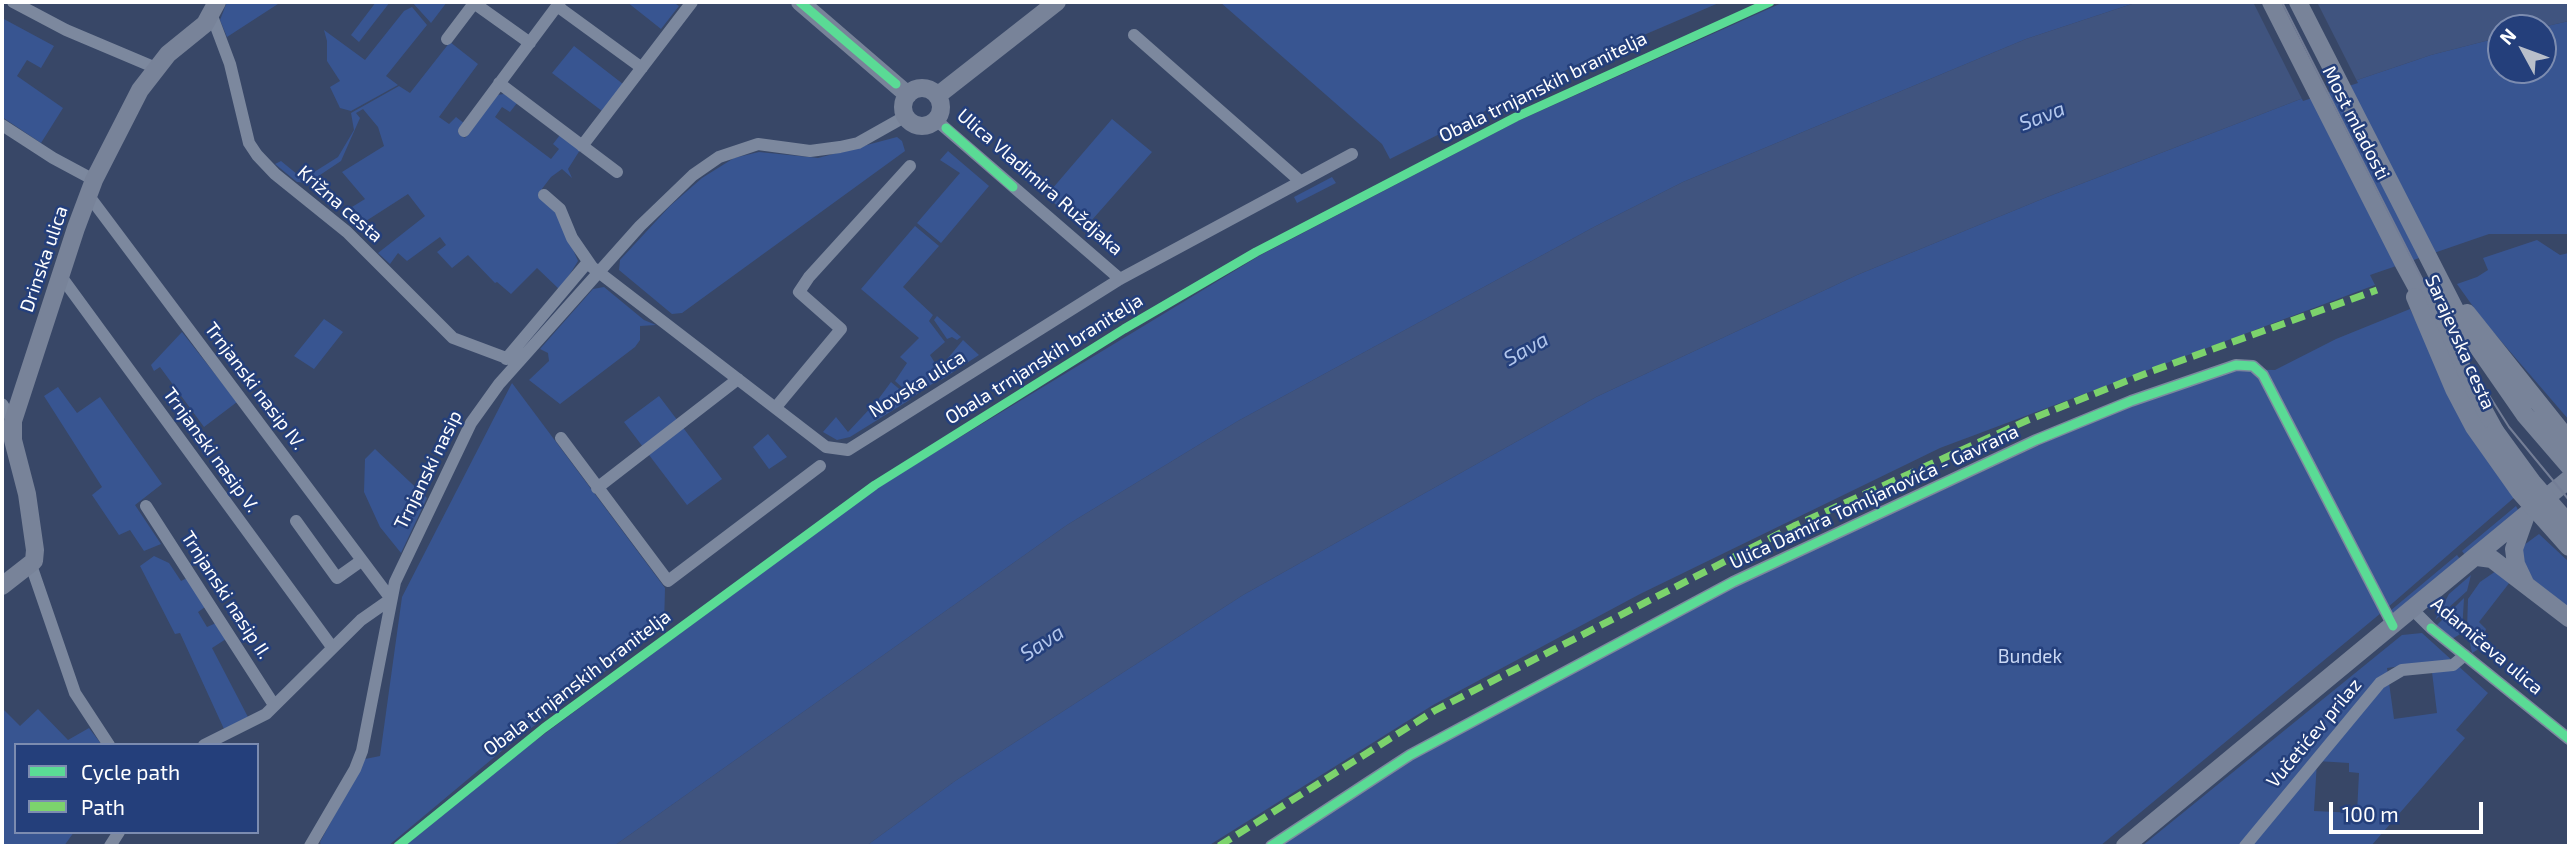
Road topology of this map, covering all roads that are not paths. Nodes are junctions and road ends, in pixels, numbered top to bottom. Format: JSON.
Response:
{"nodes":[{"id":1,"x":13,"y":2,"type":"edge"},
{"id":2,"x":474,"y":2,"type":"edge"},
{"id":3,"x":692,"y":2,"type":"edge"},
{"id":4,"x":800,"y":2,"type":"edge"},
{"id":5,"x":1057,"y":2,"type":"edge"},
{"id":6,"x":2271,"y":2,"type":"edge"},
{"id":7,"x":2298,"y":2,"type":"edge"},
{"id":8,"x":559,"y":4,"type":"edge"},
{"id":9,"x":214,"y":9,"type":"edge"},
{"id":10,"x":1134,"y":35,"type":"dead end"},
{"id":11,"x":447,"y":39,"type":"dead end"},
{"id":12,"x":530,"y":43,"type":"junction"},
{"id":13,"x":156,"y":68,"type":"junction"},
{"id":14,"x":642,"y":68,"type":"junction"},
{"id":15,"x":499,"y":83,"type":"junction"},
{"id":16,"x":908,"y":95,"type":"junction"},
{"id":17,"x":937,"y":96,"type":"junction"},
{"id":18,"x":906,"y":116,"type":"junction"},
{"id":19,"x":936,"y":120,"type":"junction"},
{"id":20,"x":2,"y":125,"type":"edge"},
{"id":21,"x":464,"y":131,"type":"dead end"},
{"id":22,"x":582,"y":146,"type":"junction"},
{"id":23,"x":1352,"y":154,"type":"dead end"},
{"id":24,"x":909,"y":166,"type":"dead end"},
{"id":25,"x":617,"y":172,"type":"dead end"},
{"id":26,"x":1300,"y":181,"type":"junction"},
{"id":27,"x":92,"y":188,"type":"junction"},
{"id":28,"x":544,"y":195,"type":"dead end"},
{"id":29,"x":2428,"y":256,"type":"joint"},
{"id":30,"x":587,"y":262,"type":"junction"},
{"id":31,"x":2404,"y":264,"type":"joint"},
{"id":32,"x":599,"y":272,"type":"junction"},
{"id":33,"x":60,"y":275,"type":"junction"},
{"id":34,"x":1120,"y":279,"type":"junction"},
{"id":35,"x":2445,"y":287,"type":"junction"},
{"id":36,"x":2418,"y":296,"type":"junction"},
{"id":37,"x":512,"y":361,"type":"junction"},
{"id":38,"x":738,"y":379,"type":"junction"},
{"id":39,"x":2,"y":404,"type":"edge"},
{"id":40,"x":776,"y":407,"type":"junction"},
{"id":41,"x":13,"y":421,"type":"junction"},
{"id":42,"x":561,"y":438,"type":"dead end"},
{"id":43,"x":2569,"y":441,"type":"edge"},
{"id":44,"x":820,"y":466,"type":"dead end"},
{"id":45,"x":2569,"y":466,"type":"edge"},
{"id":46,"x":2569,"y":479,"type":"edge"},
{"id":47,"x":597,"y":488,"type":"junction"},
{"id":48,"x":146,"y":506,"type":"dead end"},
{"id":49,"x":2527,"y":515,"type":"junction"},
{"id":50,"x":296,"y":521,"type":"dead end"},
{"id":51,"x":2569,"y":524,"type":"edge"},
{"id":52,"x":2569,"y":547,"type":"edge"},
{"id":53,"x":2477,"y":557,"type":"junction"},
{"id":54,"x":361,"y":561,"type":"junction"},
{"id":55,"x":31,"y":565,"type":"junction"},
{"id":56,"x":2525,"y":583,"type":"junction"},
{"id":57,"x":2,"y":586,"type":"edge"},
{"id":58,"x":391,"y":599,"type":"junction"},
{"id":59,"x":2413,"y":610,"type":"junction"},
{"id":60,"x":2569,"y":618,"type":"edge"},
{"id":61,"x":2393,"y":625,"type":"junction"},
{"id":62,"x":332,"y":647,"type":"junction"},
{"id":63,"x":2465,"y":655,"type":"junction"},
{"id":64,"x":274,"y":705,"type":"junction"},
{"id":65,"x":2569,"y":739,"type":"edge"},
{"id":66,"x":108,"y":743,"type":"edge"},
{"id":67,"x":209,"y":743,"type":"edge"},
{"id":68,"x":310,"y":846,"type":"edge"},
{"id":69,"x":1271,"y":846,"type":"edge"},
{"id":70,"x":2125,"y":846,"type":"edge"},
{"id":71,"x":2245,"y":846,"type":"edge"}],
"edges":[{"from":1,"to":13,"type":"street"},
{"from":2,"to":11,"type":"street"},
{"from":2,"to":12,"type":"street"},
{"from":3,"to":14,"type":"street"},
{"from":4,"to":16,"type":"main road"},
{"from":5,"to":17,"type":"main road"},
{"from":6,"to":31,"type":"main road","name":"Most mladosti"},
{"from":7,"to":29,"type":"main road","name":"Most mladosti"},
{"from":8,"to":12,"type":"street"},
{"from":8,"to":14,"type":"street"},
{"from":9,"to":13,"type":"main road","name":"Drinska ulica"},
{"from":9,"to":37,"type":"street","name":"Križna cesta"},
{"from":10,"to":26,"type":"street"},
{"from":12,"to":15,"type":"street"},
{"from":13,"to":27,"type":"main road","name":"Drinska ulica"},
{"from":14,"to":22,"type":"street"},
{"from":15,"to":21,"type":"street"},
{"from":15,"to":22,"type":"street"},
{"from":16,"to":17,"type":"main road"},
{"from":16,"to":18,"type":"main road"},
{"from":17,"to":19,"type":"main road"},
{"from":18,"to":19,"type":"main road"},
{"from":18,"to":32,"type":"street","name":"Trnjanski nasip"},
{"from":19,"to":34,"type":"street","name":"Ulica Vladimira Ruždjaka"},
{"from":20,"to":27,"type":"street"},
{"from":22,"to":25,"type":"street"},
{"from":23,"to":26,"type":"street","name":"Ulica Vladimira Ruždjaka"},
{"from":24,"to":40,"type":"street"},
{"from":26,"to":34,"type":"street","name":"Ulica Vladimira Ruždjaka"},
{"from":27,"to":33,"type":"main road","name":"Drinska ulica"},
{"from":27,"to":54,"type":"street","name":"Trnjanski nasip IV."},
{"from":28,"to":30,"type":"street"},
{"from":29,"to":35,"type":"main road","name":"Sarajevska cesta"},
{"from":30,"to":32,"type":"street"},
{"from":30,"to":37,"type":"street","name":"Trnjanski nasip"},
{"from":31,"to":36,"type":"main road","name":"Sarajevska cesta"},
{"from":32,"to":37,"type":"street","name":"Trnjanski nasip"},
{"from":32,"to":38,"type":"street","name":"Novska ulica"},
{"from":33,"to":41,"type":"main road","name":"Drinska ulica"},
{"from":33,"to":62,"type":"street","name":"Trnjanski nasip V."},
{"from":34,"to":40,"type":"street","name":"Novska ulica"},
{"from":35,"to":43,"type":"main road","name":"Sarajevska cesta"},
{"from":35,"to":45,"type":"main road","name":"Sarajevska cesta"},
{"from":36,"to":51,"type":"main road","name":"Sarajevska cesta","bridge":true},
{"from":36,"to":52,"type":"main road","name":"Sarajevska cesta","bridge":true},
{"from":37,"to":58,"type":"street","name":"Trnjanski nasip"},
{"from":38,"to":40,"type":"street","name":"Novska ulica"},
{"from":38,"to":47,"type":"street"},
{"from":39,"to":41,"type":"street"},
{"from":41,"to":55,"type":"main road","name":"Drinska ulica"},
{"from":42,"to":47,"type":"street"},
{"from":44,"to":47,"type":"street"},
{"from":46,"to":49,"type":"main road"},
{"from":48,"to":64,"type":"street","name":"Trnjanski nasip II."},
{"from":49,"to":53,"type":"main road"},
{"from":49,"to":56,"type":"main road"},
{"from":50,"to":54,"type":"street"},
{"from":53,"to":56,"type":"main road"},
{"from":53,"to":59,"type":"main road"},
{"from":54,"to":58,"type":"street","name":"Trnjanski nasip IV."},
{"from":55,"to":57,"type":"main road"},
{"from":55,"to":66,"type":"street"},
{"from":56,"to":60,"type":"main road"},
{"from":58,"to":62,"type":"street"},
{"from":58,"to":68,"type":"street","name":"Trnjanski nasip"},
{"from":59,"to":61,"type":"main road"},
{"from":59,"to":63,"type":"street","name":"Adamičeva ulica"},
{"from":61,"to":69,"type":"street","name":"Ulica Damira Tomljanovića - Gavrana"},
{"from":61,"to":70,"type":"main road"},
{"from":62,"to":64,"type":"street"},
{"from":63,"to":65,"type":"street","name":"Adamičeva ulica"},
{"from":63,"to":71,"type":"street","name":"Vučetićev prilaz"},
{"from":64,"to":67,"type":"street"}]}
